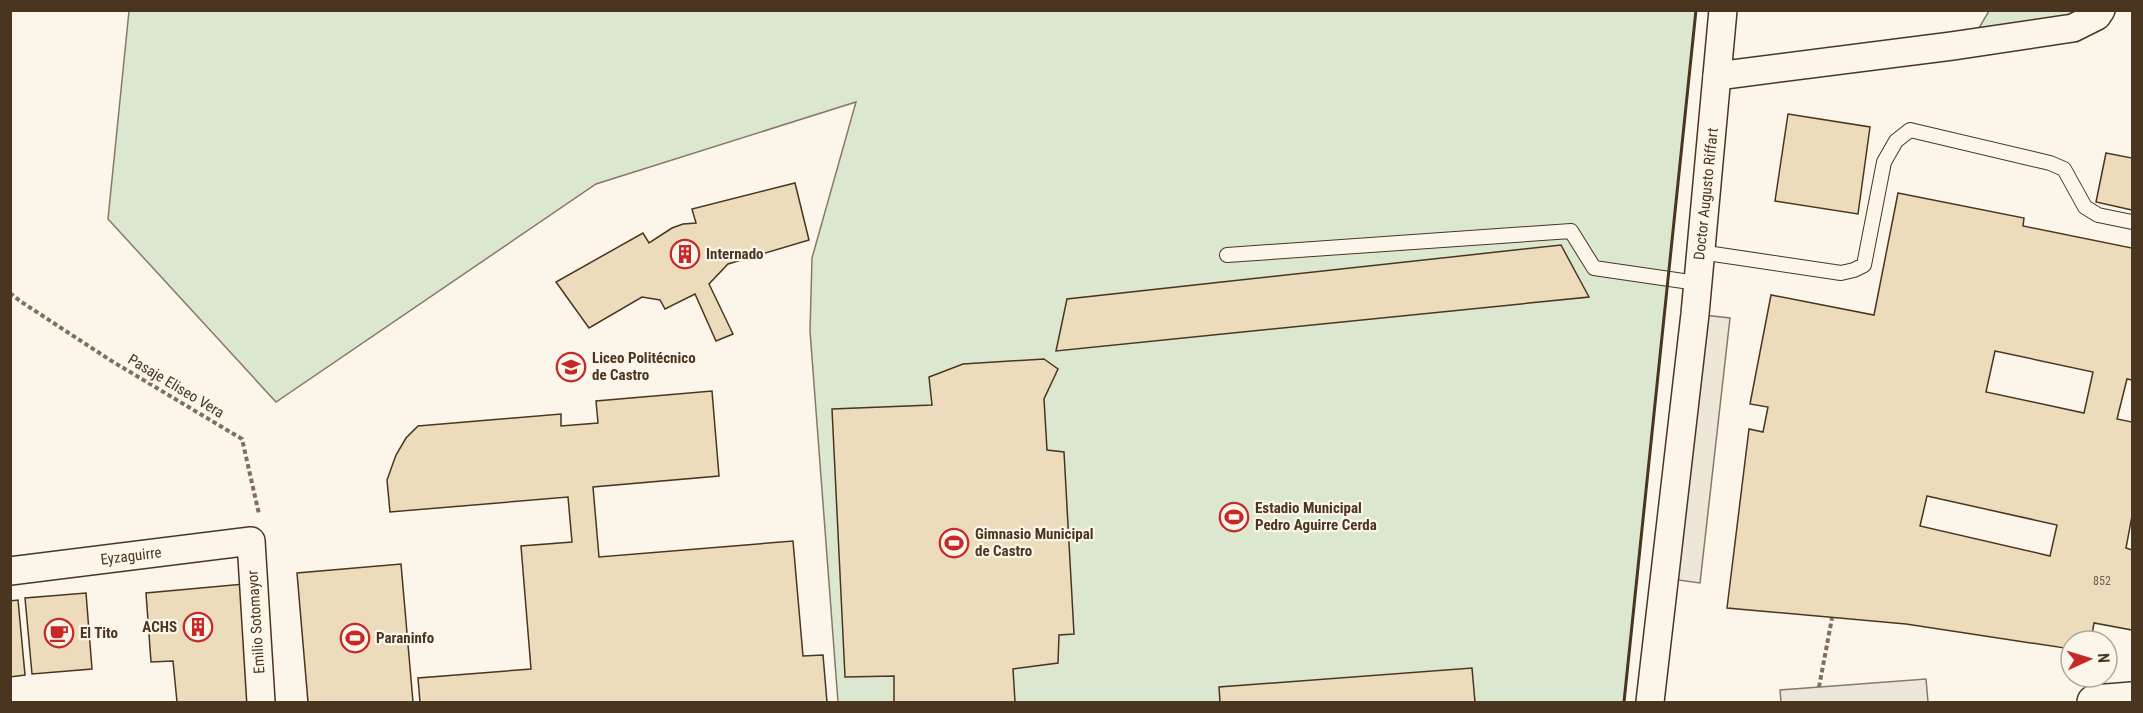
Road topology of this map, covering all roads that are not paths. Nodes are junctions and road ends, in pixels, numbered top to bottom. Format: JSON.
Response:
{"nodes":[{"id":1,"x":1723,"y":10,"type":"edge"},
{"id":2,"x":2101,"y":10,"type":"edge"},
{"id":3,"x":1718,"y":76,"type":"junction"},
{"id":4,"x":2133,"y":222,"type":"edge"},
{"id":5,"x":1701,"y":252,"type":"junction"},
{"id":6,"x":1227,"y":255,"type":"dead end"},
{"id":7,"x":1697,"y":283,"type":"junction"},
{"id":8,"x":251,"y":541,"type":"joint"},
{"id":9,"x":10,"y":571,"type":"edge"},
{"id":10,"x":2133,"y":699,"type":"edge"},
{"id":11,"x":261,"y":702,"type":"edge"},
{"id":12,"x":1650,"y":702,"type":"edge"},
{"id":13,"x":2094,"y":702,"type":"edge"}],
"edges":[{"from":1,"to":3,"type":"street","name":"Doctor Augusto Riffart"},
{"from":2,"to":3,"type":"street"},
{"from":3,"to":5,"type":"street","name":"Doctor Augusto Riffart"},
{"from":4,"to":5,"type":"lane"},
{"from":5,"to":7,"type":"street","name":"Doctor Augusto Riffart"},
{"from":6,"to":7,"type":"lane"},
{"from":7,"to":12,"type":"street","name":"Doctor Augusto Riffart"},
{"from":8,"to":9,"type":"street","name":"Eyzaguirre"},
{"from":8,"to":11,"type":"street","name":"Emilio Sotomayor"},
{"from":10,"to":13,"type":"main road"}]}
